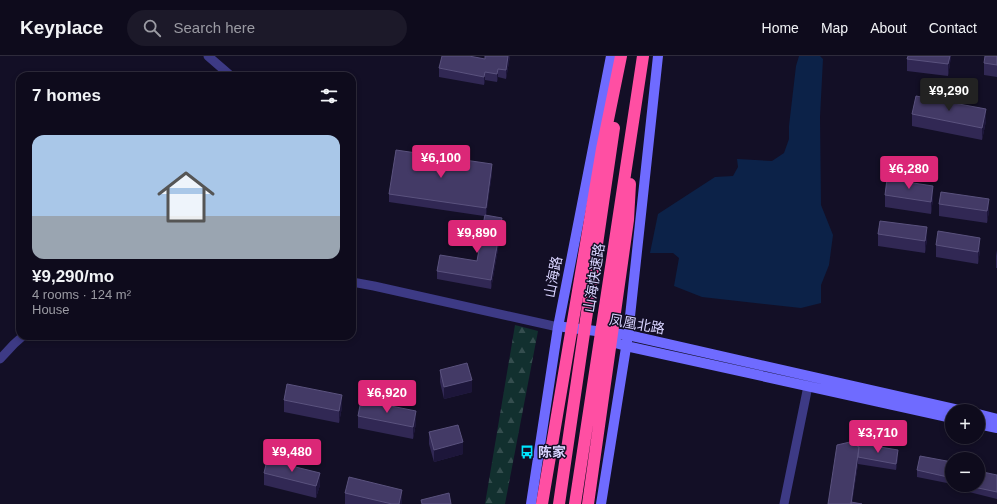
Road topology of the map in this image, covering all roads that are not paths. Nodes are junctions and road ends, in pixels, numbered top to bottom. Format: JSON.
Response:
{"nodes":[{"id":1,"x":208,"y":56,"type":"edge"},
{"id":2,"x":610,"y":56,"type":"edge"},
{"id":3,"x":621,"y":56,"type":"edge"},
{"id":4,"x":625,"y":56,"type":"edge"},
{"id":5,"x":643,"y":56,"type":"edge"},
{"id":6,"x":658,"y":56,"type":"edge"},
{"id":7,"x":226,"y":72,"type":"edge"},
{"id":8,"x":634,"y":114,"type":"junction"},
{"id":9,"x":356,"y":277,"type":"edge"},
{"id":10,"x":356,"y":283,"type":"edge"},
{"id":11,"x":429,"y":298,"type":"junction"},
{"id":12,"x":558,"y":327,"type":"junction"},
{"id":13,"x":628,"y":335,"type":"junction"},
{"id":14,"x":18,"y":340,"type":"edge"},
{"id":15,"x":626,"y":346,"type":"junction"},
{"id":16,"x":0,"y":359,"type":"edge"},
{"id":17,"x":808,"y":386,"type":"junction"},
{"id":18,"x":945,"y":407,"type":"edge"},
{"id":19,"x":945,"y":416,"type":"edge"},
{"id":20,"x":985,"y":416,"type":"edge"},
{"id":21,"x":997,"y":419,"type":"edge"},
{"id":22,"x":985,"y":425,"type":"edge"},
{"id":23,"x":997,"y":428,"type":"edge"},
{"id":24,"x":531,"y":504,"type":"edge"},
{"id":25,"x":542,"y":504,"type":"edge"},
{"id":26,"x":559,"y":504,"type":"edge"},
{"id":27,"x":576,"y":504,"type":"edge"},
{"id":28,"x":588,"y":504,"type":"edge"},
{"id":29,"x":601,"y":504,"type":"edge"},
{"id":30,"x":784,"y":504,"type":"edge"}],
"edges":[{"from":1,"to":7,"type":"street"},
{"from":2,"to":12,"type":"main road","name":"山海路"},
{"from":3,"to":25,"type":"highway","bridge":true},
{"from":4,"to":26,"type":"highway","name":"山海快速路","bridge":true},
{"from":5,"to":8,"type":"highway","name":"山海快速路","bridge":true},
{"from":6,"to":13,"type":"main road"},
{"from":8,"to":27,"type":"highway","name":"山海快速路","bridge":true},
{"from":8,"to":28,"type":"highway","bridge":true},
{"from":9,"to":11,"type":"street"},
{"from":10,"to":11,"type":"street"},
{"from":11,"to":12,"type":"street"},
{"from":12,"to":13,"type":"main road","name":"凤凰北路"},
{"from":12,"to":15,"type":"main road","name":"凤凰北路"},
{"from":12,"to":24,"type":"main road","name":"山海路"},
{"from":13,"to":15,"type":"main road"},
{"from":13,"to":18,"type":"main road","name":"凤凰北路"},
{"from":14,"to":16,"type":"street"},
{"from":15,"to":17,"type":"main road","name":"凤凰北路"},
{"from":15,"to":29,"type":"main road"},
{"from":17,"to":19,"type":"main road","name":"凤凰北路"},
{"from":17,"to":30,"type":"street"},
{"from":20,"to":21,"type":"main road"},
{"from":22,"to":23,"type":"main road"}]}
